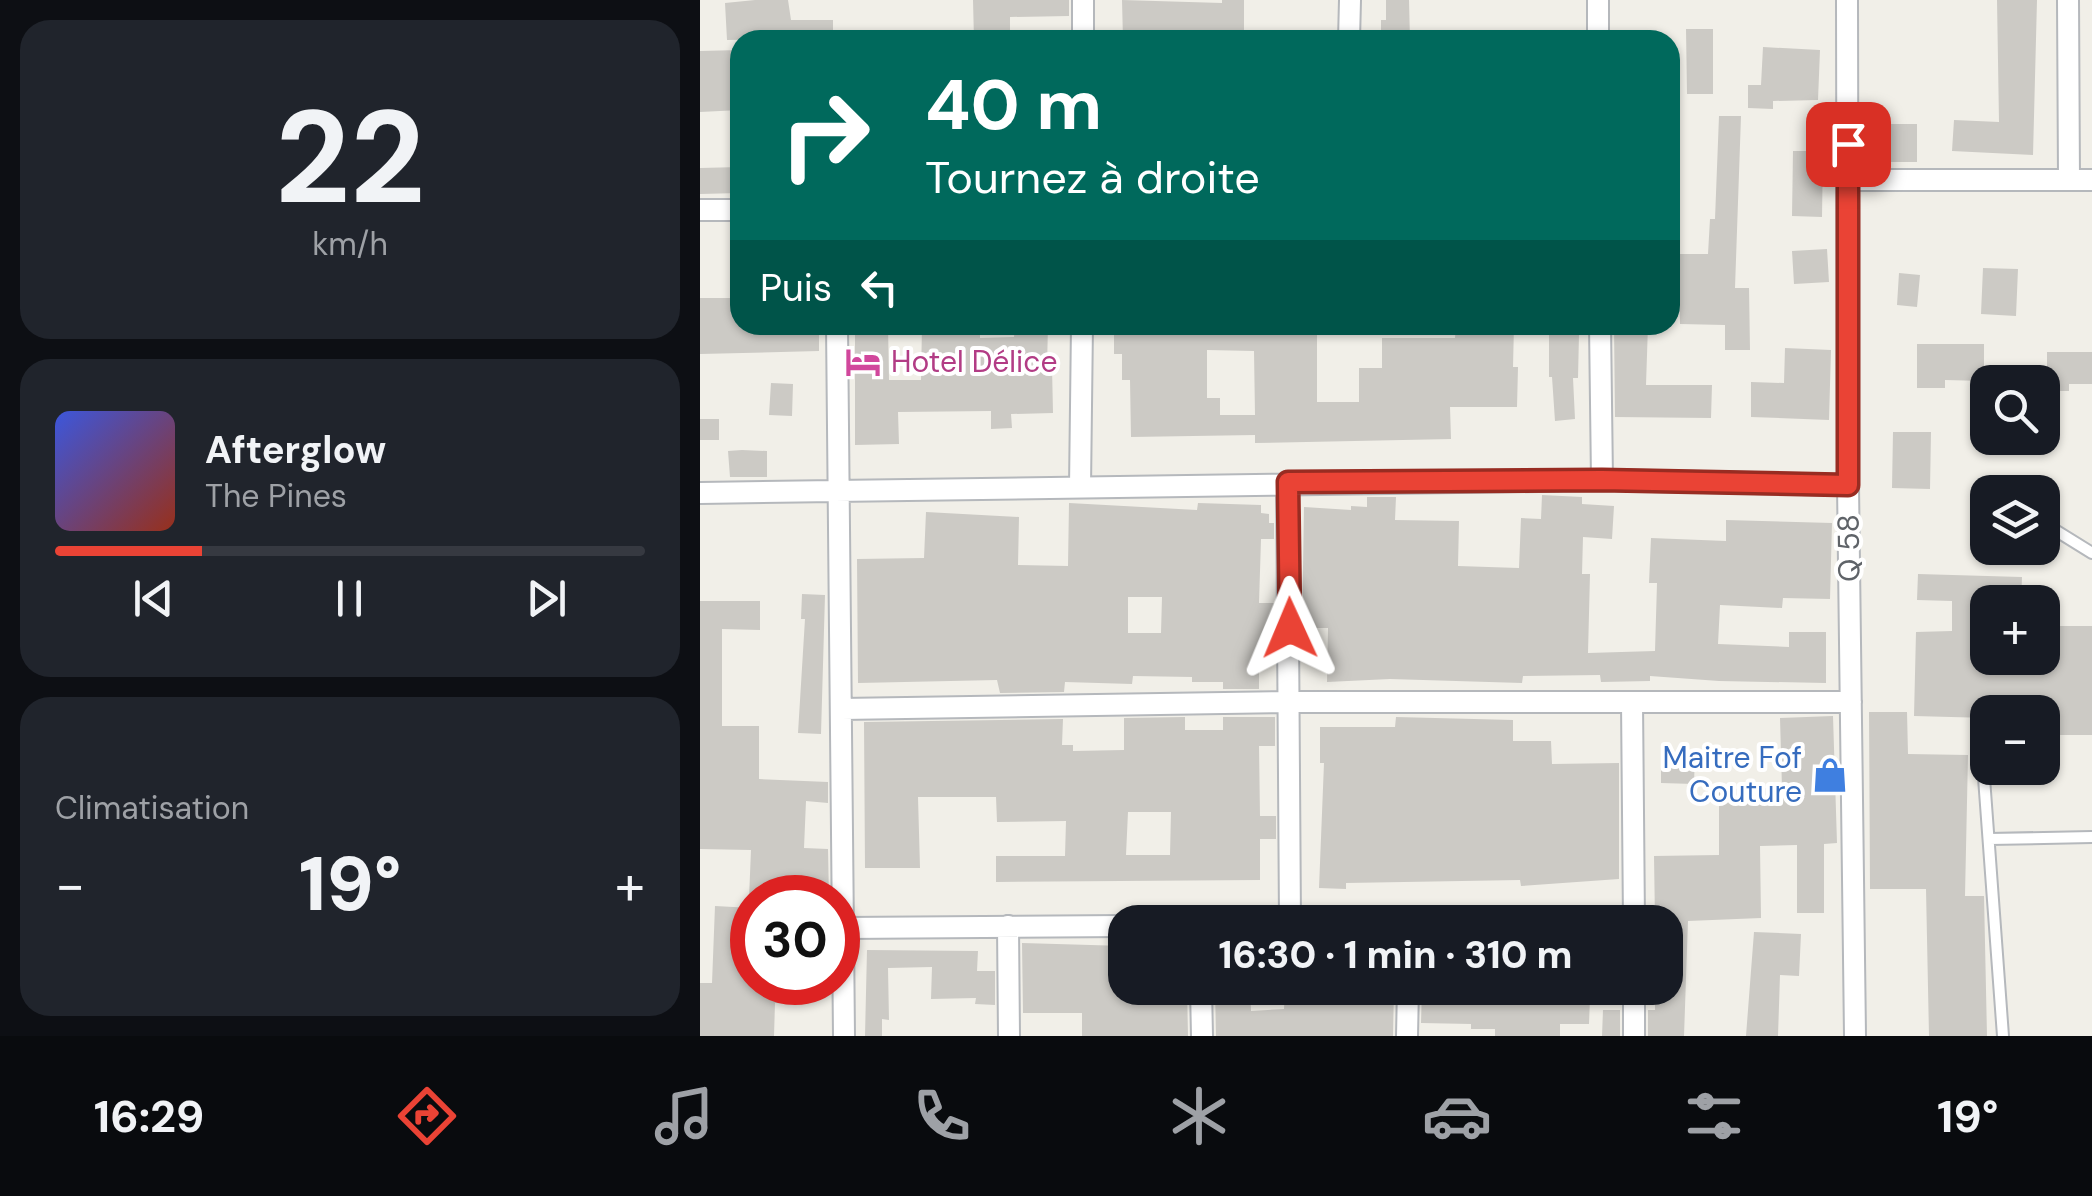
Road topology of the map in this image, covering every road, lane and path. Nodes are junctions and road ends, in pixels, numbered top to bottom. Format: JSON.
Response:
{"nodes":[{"id":1,"x":1083,"y":0,"type":"edge"},
{"id":2,"x":1350,"y":0,"type":"edge"},
{"id":3,"x":1598,"y":0,"type":"edge"},
{"id":4,"x":1848,"y":0,"type":"edge"},
{"id":5,"x":2068,"y":0,"type":"edge"},
{"id":6,"x":1083,"y":30,"type":"edge"},
{"id":7,"x":1350,"y":30,"type":"edge"},
{"id":8,"x":1598,"y":30,"type":"edge"},
{"id":9,"x":2069,"y":179,"type":"junction"},
{"id":10,"x":1849,"y":180,"type":"junction"},
{"id":11,"x":2092,"y":180,"type":"edge"},
{"id":12,"x":700,"y":210,"type":"edge"},
{"id":13,"x":730,"y":210,"type":"edge"},
{"id":14,"x":837,"y":335,"type":"edge"},
{"id":15,"x":1082,"y":335,"type":"edge"},
{"id":16,"x":1600,"y":335,"type":"edge"},
{"id":17,"x":1602,"y":480,"type":"junction"},
{"id":18,"x":1288,"y":482,"type":"junction"},
{"id":19,"x":1848,"y":485,"type":"junction"},
{"id":20,"x":1080,"y":487,"type":"junction"},
{"id":21,"x":836,"y":491,"type":"junction"},
{"id":22,"x":700,"y":493,"type":"edge"},
{"id":23,"x":2060,"y":533,"type":"edge"},
{"id":24,"x":2092,"y":553,"type":"edge"},
{"id":25,"x":1291,"y":702,"type":"junction"},
{"id":26,"x":1632,"y":702,"type":"junction"},
{"id":27,"x":1851,"y":702,"type":"junction"},
{"id":28,"x":842,"y":708,"type":"junction"},
{"id":29,"x":1985,"y":785,"type":"edge"},
{"id":30,"x":2092,"y":838,"type":"edge"},
{"id":31,"x":1989,"y":840,"type":"junction"},
{"id":32,"x":844,"y":875,"type":"edge"},
{"id":33,"x":1290,"y":905,"type":"edge"},
{"id":34,"x":1634,"y":905,"type":"edge"},
{"id":35,"x":1008,"y":926,"type":"junction"},
{"id":36,"x":1108,"y":926,"type":"edge"},
{"id":37,"x":860,"y":928,"type":"edge"},
{"id":38,"x":844,"y":1005,"type":"edge"},
{"id":39,"x":1201,"y":1005,"type":"edge"},
{"id":40,"x":1408,"y":1005,"type":"edge"},
{"id":41,"x":1634,"y":1005,"type":"edge"},
{"id":42,"x":844,"y":1036,"type":"edge"},
{"id":43,"x":1009,"y":1036,"type":"edge"},
{"id":44,"x":1202,"y":1036,"type":"edge"},
{"id":45,"x":1407,"y":1036,"type":"edge"},
{"id":46,"x":1634,"y":1036,"type":"edge"},
{"id":47,"x":1855,"y":1036,"type":"edge"},
{"id":48,"x":2003,"y":1036,"type":"edge"}],
"edges":[{"from":1,"to":6,"type":"street"},
{"from":2,"to":7,"type":"street"},
{"from":3,"to":8,"type":"street"},
{"from":4,"to":10,"type":"street","name":"Q 58"},
{"from":5,"to":9,"type":"street"},
{"from":9,"to":10,"type":"street"},
{"from":9,"to":11,"type":"street"},
{"from":10,"to":19,"type":"street","name":"Q 58"},
{"from":12,"to":13,"type":"street"},
{"from":14,"to":21,"type":"street"},
{"from":15,"to":20,"type":"street"},
{"from":16,"to":17,"type":"street"},
{"from":17,"to":18,"type":"street"},
{"from":17,"to":19,"type":"street"},
{"from":18,"to":20,"type":"street"},
{"from":18,"to":25,"type":"street"},
{"from":19,"to":27,"type":"street","name":"Q 58"},
{"from":20,"to":21,"type":"street"},
{"from":21,"to":22,"type":"street"},
{"from":21,"to":28,"type":"street"},
{"from":23,"to":24,"type":"lane"},
{"from":25,"to":26,"type":"street"},
{"from":25,"to":28,"type":"street"},
{"from":25,"to":33,"type":"street"},
{"from":26,"to":27,"type":"street"},
{"from":26,"to":34,"type":"street"},
{"from":27,"to":47,"type":"street","name":"Q 58"},
{"from":28,"to":32,"type":"street"},
{"from":29,"to":31,"type":"lane"},
{"from":30,"to":31,"type":"lane"},
{"from":31,"to":48,"type":"lane"},
{"from":35,"to":36,"type":"street"},
{"from":35,"to":37,"type":"street"},
{"from":35,"to":43,"type":"street"},
{"from":38,"to":42,"type":"street"},
{"from":39,"to":44,"type":"street"},
{"from":40,"to":45,"type":"street"},
{"from":41,"to":46,"type":"street"}]}
